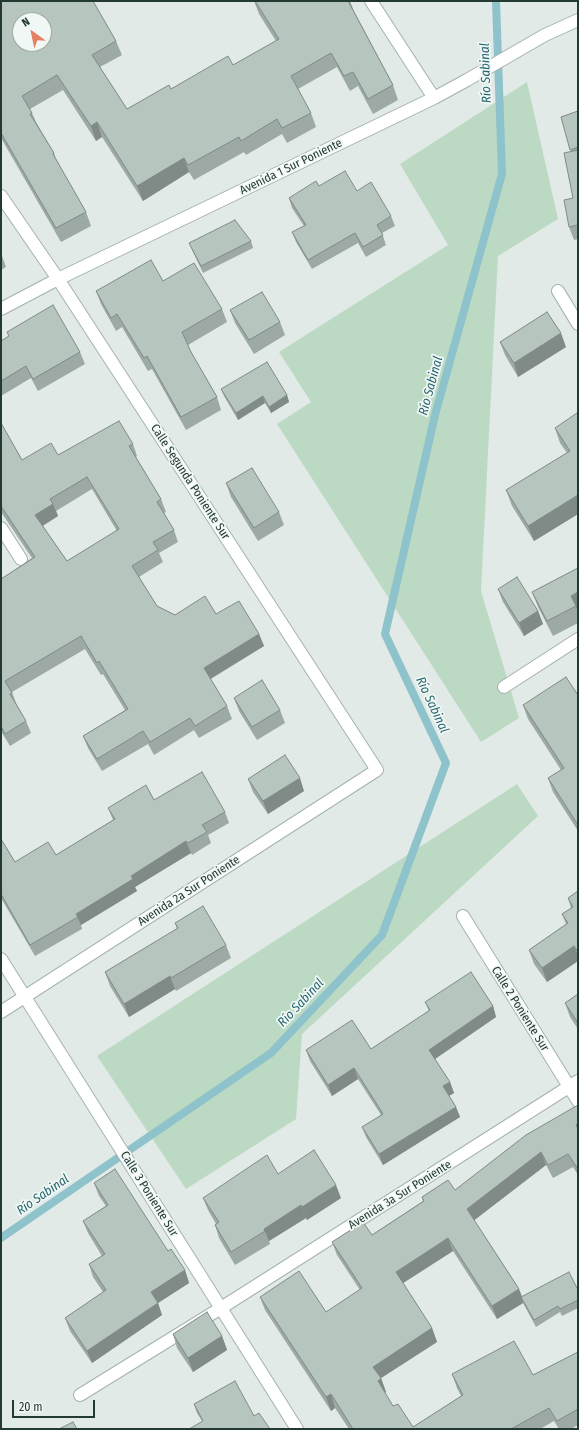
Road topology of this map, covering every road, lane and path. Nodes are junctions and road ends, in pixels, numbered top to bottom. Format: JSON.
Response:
{"nodes":[{"id":1,"x":371,"y":1,"type":"edge"},
{"id":2,"x":578,"y":20,"type":"edge"},
{"id":3,"x":434,"y":98,"type":"junction"},
{"id":4,"x":1,"y":196,"type":"edge"},
{"id":5,"x":58,"y":279,"type":"junction"},
{"id":6,"x":558,"y":291,"type":"dead end"},
{"id":7,"x":1,"y":309,"type":"edge"},
{"id":8,"x":578,"y":324,"type":"edge"},
{"id":9,"x":1,"y":528,"type":"edge"},
{"id":10,"x":21,"y":559,"type":"dead end"},
{"id":11,"x":578,"y":639,"type":"edge"},
{"id":12,"x":504,"y":687,"type":"dead end"},
{"id":13,"x":377,"y":770,"type":"joint"},
{"id":14,"x":463,"y":916,"type":"dead end"},
{"id":15,"x":1,"y":959,"type":"edge"},
{"id":16,"x":25,"y":997,"type":"junction"},
{"id":17,"x":1,"y":1012,"type":"edge"},
{"id":18,"x":573,"y":1084,"type":"edge"},
{"id":19,"x":578,"y":1101,"type":"edge"},
{"id":20,"x":221,"y":1308,"type":"junction"},
{"id":21,"x":80,"y":1395,"type":"dead end"},
{"id":22,"x":298,"y":1429,"type":"edge"}],
"edges":[{"from":1,"to":3,"type":"street"},
{"from":2,"to":3,"type":"street","name":"Avenida 1 Sur Poniente"},
{"from":3,"to":5,"type":"street","name":"Avenida 1 Sur Poniente"},
{"from":4,"to":5,"type":"street","name":"Calle Segunda Poniente Sur"},
{"from":5,"to":7,"type":"street","name":"Avenida 1 Sur Poniente"},
{"from":5,"to":13,"type":"street","name":"Calle Segunda Poniente Sur"},
{"from":6,"to":8,"type":"street"},
{"from":9,"to":10,"type":"street"},
{"from":11,"to":12,"type":"street"},
{"from":13,"to":16,"type":"street","name":"Avenida 2a Sur Poniente"},
{"from":14,"to":18,"type":"street","name":"Calle 2 Poniente Sur"},
{"from":15,"to":16,"type":"street","name":"Calle 3 Poniente Sur"},
{"from":16,"to":17,"type":"street","name":"Avenida 2a Sur Poniente"},
{"from":16,"to":20,"type":"street","name":"Calle 3 Poniente Sur"},
{"from":18,"to":19,"type":"street","name":"Calle 2 Poniente Sur"},
{"from":18,"to":20,"type":"street","name":"Avenida 3a Sur Poniente"},
{"from":20,"to":21,"type":"street","name":"Avenida 3a Sur Poniente"},
{"from":20,"to":22,"type":"street","name":"Calle 3 Poniente Sur"}]}
